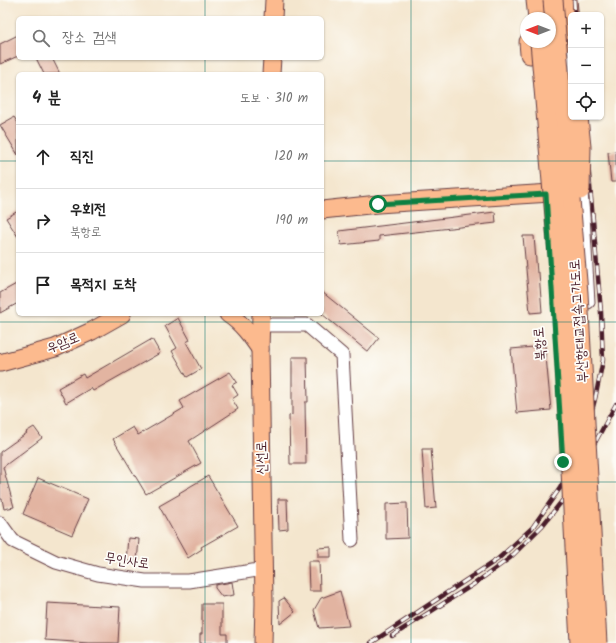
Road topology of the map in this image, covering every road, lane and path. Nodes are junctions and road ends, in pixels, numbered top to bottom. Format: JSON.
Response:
{"nodes":[{"id":1,"x":274,"y":0,"type":"edge"},
{"id":2,"x":525,"y":0,"type":"edge"},
{"id":3,"x":532,"y":0,"type":"edge"},
{"id":4,"x":536,"y":0,"type":"edge"},
{"id":5,"x":553,"y":0,"type":"edge"},
{"id":6,"x":562,"y":0,"type":"edge"},
{"id":7,"x":567,"y":0,"type":"edge"},
{"id":8,"x":526,"y":12,"type":"edge"},
{"id":9,"x":533,"y":12,"type":"edge"},
{"id":10,"x":537,"y":12,"type":"edge"},
{"id":11,"x":568,"y":12,"type":"edge"},
{"id":12,"x":273,"y":16,"type":"edge"},
{"id":13,"x":533,"y":48,"type":"edge"},
{"id":14,"x":533,"y":48,"type":"edge"},
{"id":15,"x":272,"y":60,"type":"edge"},
{"id":16,"x":271,"y":72,"type":"edge"},
{"id":17,"x":570,"y":84,"type":"edge"},
{"id":18,"x":574,"y":120,"type":"edge"},
{"id":19,"x":578,"y":120,"type":"edge"},
{"id":20,"x":581,"y":192,"type":"junction"},
{"id":21,"x":546,"y":194,"type":"junction"},
{"id":22,"x":324,"y":201,"type":"edge"},
{"id":23,"x":340,"y":208,"type":"junction"},
{"id":24,"x":324,"y":210,"type":"edge"},
{"id":25,"x":570,"y":295,"type":"junction"},
{"id":26,"x":118,"y":316,"type":"edge"},
{"id":27,"x":231,"y":316,"type":"edge"},
{"id":28,"x":261,"y":319,"type":"edge"},
{"id":29,"x":260,"y":349,"type":"junction"},
{"id":30,"x":0,"y":363,"type":"edge"},
{"id":31,"x":0,"y":523,"type":"edge"},
{"id":32,"x":352,"y":540,"type":"dead end"},
{"id":33,"x":264,"y":568,"type":"junction"},
{"id":34,"x":262,"y":643,"type":"edge"},
{"id":35,"x":580,"y":643,"type":"edge"},
{"id":36,"x":588,"y":643,"type":"edge"},
{"id":37,"x":597,"y":643,"type":"edge"},
{"id":38,"x":606,"y":643,"type":"edge"}],
"edges":[{"from":1,"to":12,"type":"main road"},
{"from":2,"to":8,"type":"highway"},
{"from":3,"to":9,"type":"street"},
{"from":4,"to":10,"type":"highway"},
{"from":5,"to":25,"type":"highway","name":"부산항대교접속고가도로","bridge":true},
{"from":6,"to":17,"type":"street"},
{"from":7,"to":11,"type":"highway"},
{"from":13,"to":25,"type":"highway","name":"부산항대교접속고가도로","bridge":true},
{"from":14,"to":21,"type":"street","name":"북항로"},
{"from":15,"to":16,"type":"main road"},
{"from":18,"to":20,"type":"street"},
{"from":19,"to":25,"type":"highway","bridge":true},
{"from":20,"to":21,"type":"main road"},
{"from":20,"to":38,"type":"street"},
{"from":21,"to":23,"type":"main road"},
{"from":21,"to":36,"type":"street","name":"북항로"},
{"from":22,"to":23,"type":"main road"},
{"from":23,"to":24,"type":"main road"},
{"from":25,"to":35,"type":"highway","name":"부산항대교접속고가도로","bridge":true},
{"from":25,"to":37,"type":"highway","name":"부산항대교접속고가도로","bridge":true},
{"from":26,"to":30,"type":"main road","name":"우암로"},
{"from":27,"to":29,"type":"main road"},
{"from":28,"to":29,"type":"main road","name":"신선로"},
{"from":28,"to":32,"type":"street"},
{"from":29,"to":33,"type":"main road","name":"신선로"},
{"from":31,"to":33,"type":"street","name":"무인사로"},
{"from":33,"to":34,"type":"main road","name":"신선로"}]}
